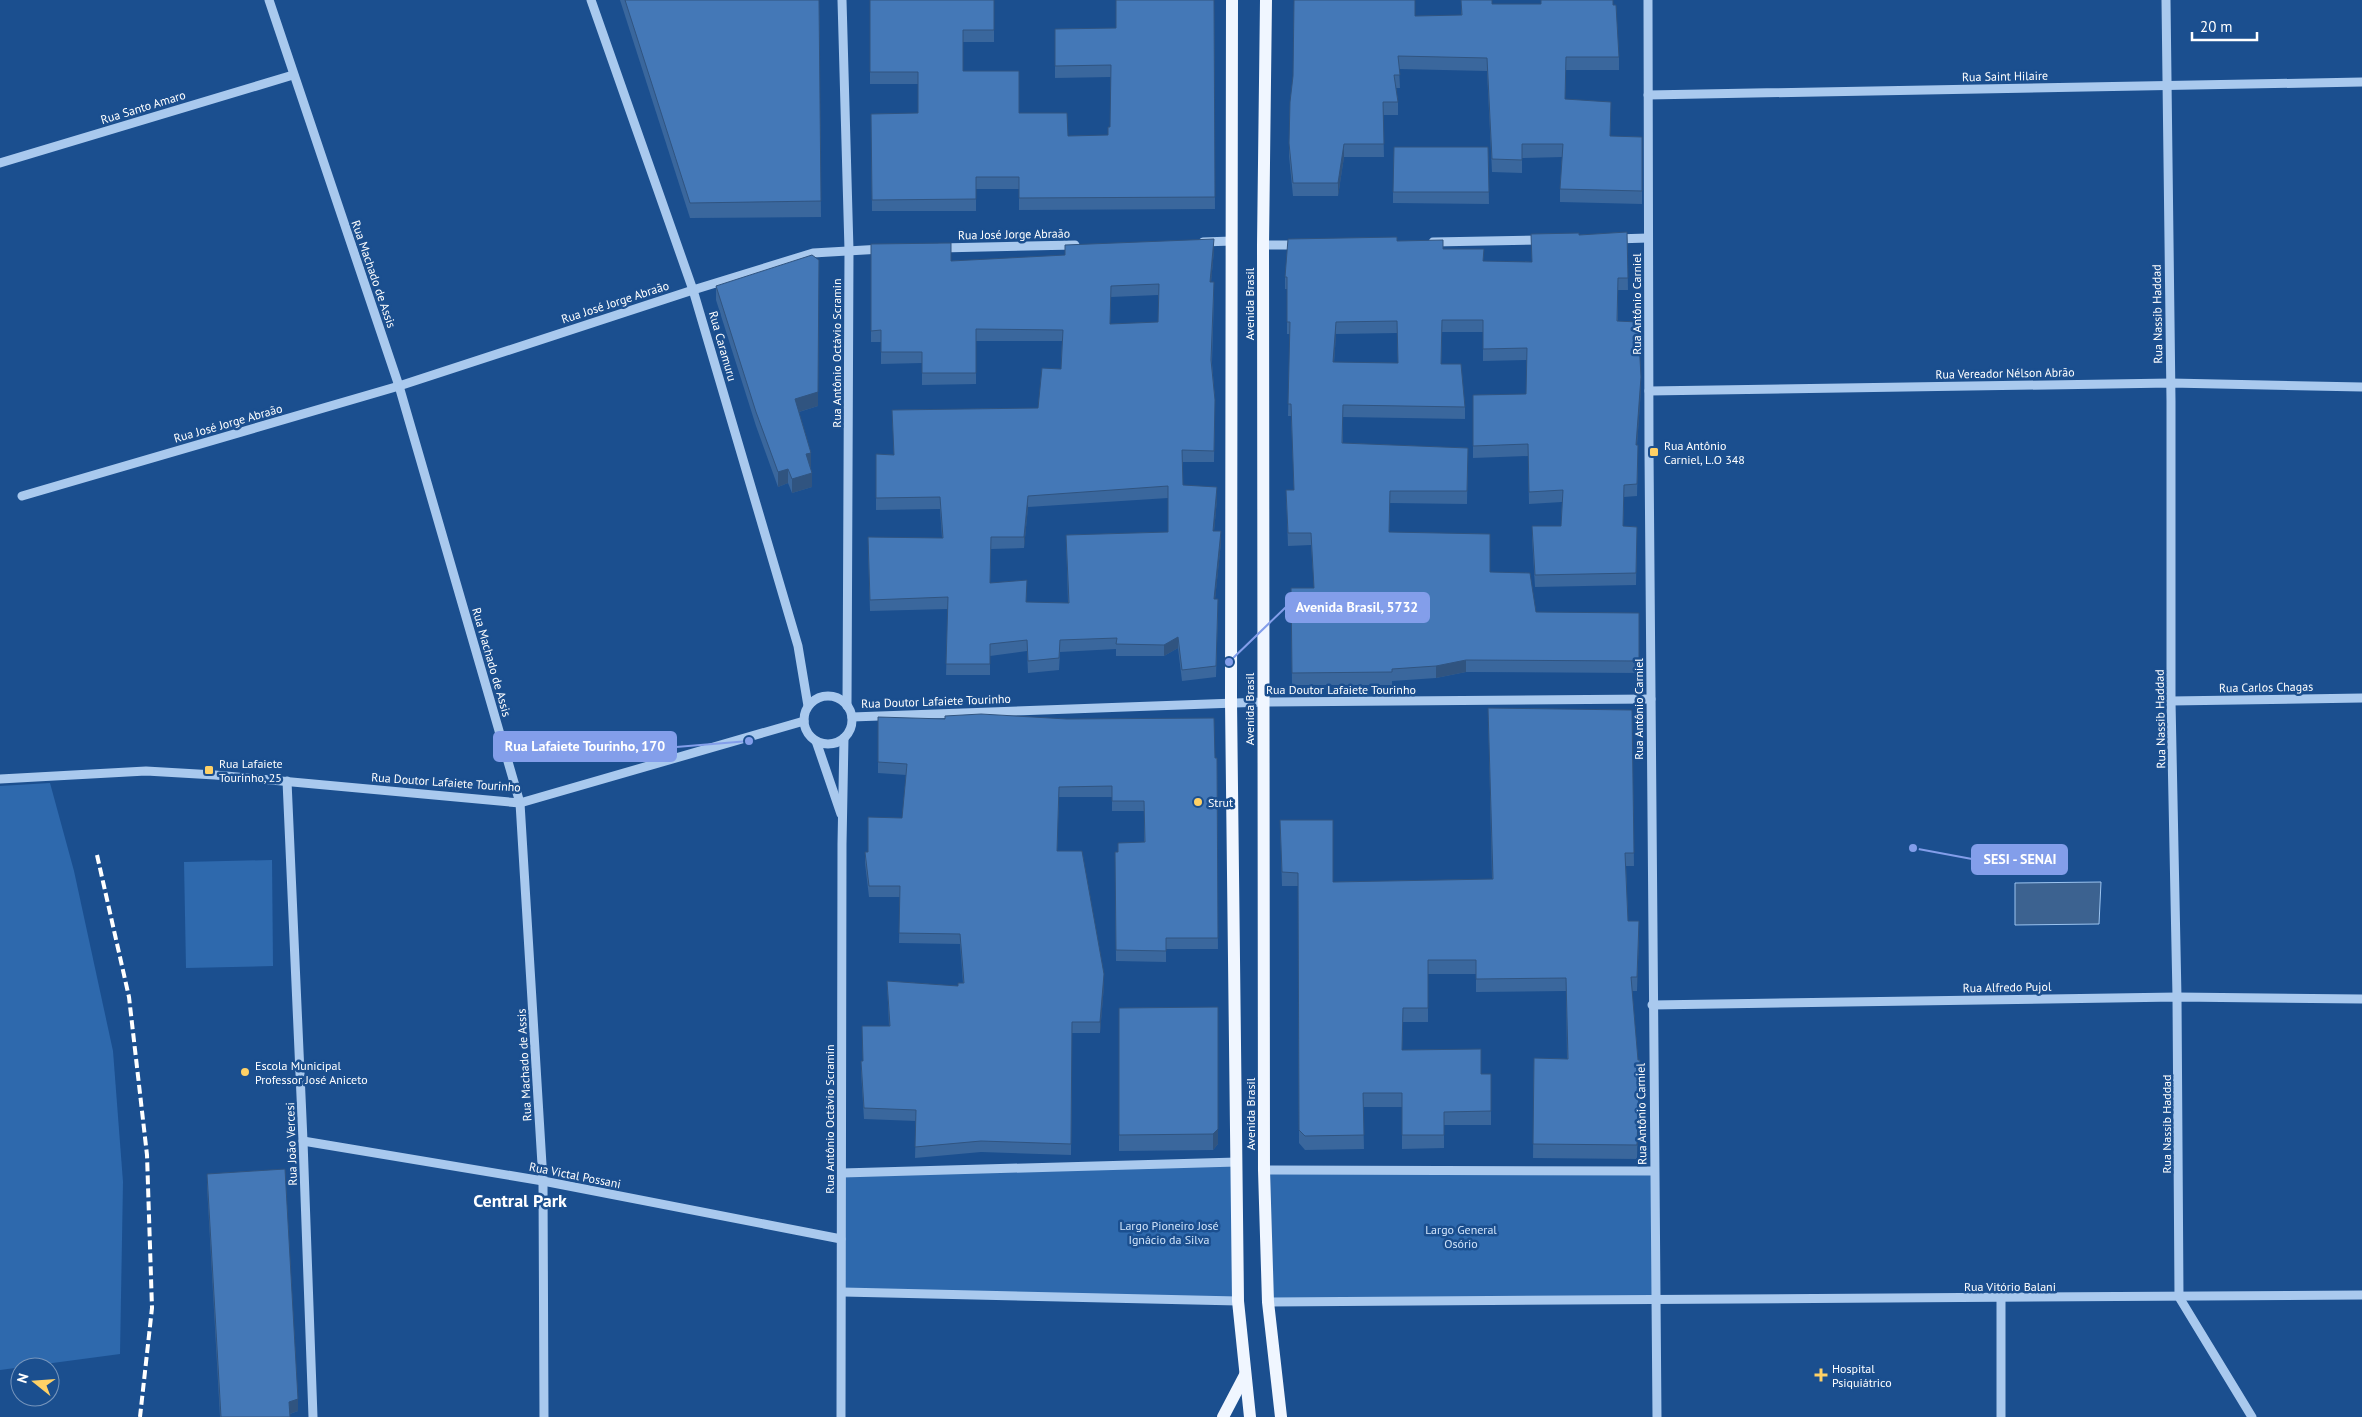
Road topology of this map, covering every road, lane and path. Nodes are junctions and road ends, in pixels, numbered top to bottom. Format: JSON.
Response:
{"nodes":[{"id":1,"x":269,"y":0,"type":"edge"},
{"id":2,"x":591,"y":0,"type":"edge"},
{"id":3,"x":842,"y":0,"type":"edge"},
{"id":4,"x":1232,"y":0,"type":"edge"},
{"id":5,"x":1266,"y":0,"type":"edge"},
{"id":6,"x":1648,"y":0,"type":"edge"},
{"id":7,"x":2166,"y":0,"type":"edge"},
{"id":8,"x":293,"y":75,"type":"junction"},
{"id":9,"x":2362,"y":82,"type":"edge"},
{"id":10,"x":2166,"y":85,"type":"junction"},
{"id":11,"x":1648,"y":95,"type":"junction"},
{"id":12,"x":0,"y":163,"type":"edge"},
{"id":13,"x":1648,"y":238,"type":"junction"},
{"id":14,"x":1609,"y":239,"type":"edge"},
{"id":15,"x":1549,"y":240,"type":"edge"},
{"id":16,"x":1232,"y":241,"type":"junction"},
{"id":17,"x":1193,"y":242,"type":"edge"},
{"id":18,"x":1421,"y":242,"type":"edge"},
{"id":19,"x":1302,"y":244,"type":"edge"},
{"id":20,"x":1085,"y":245,"type":"edge"},
{"id":21,"x":1263,"y":245,"type":"junction"},
{"id":22,"x":928,"y":248,"type":"edge"},
{"id":23,"x":888,"y":249,"type":"edge"},
{"id":24,"x":849,"y":250,"type":"junction"},
{"id":25,"x":693,"y":290,"type":"junction"},
{"id":26,"x":2171,"y":384,"type":"junction"},
{"id":27,"x":399,"y":386,"type":"junction"},
{"id":28,"x":2362,"y":387,"type":"edge"},
{"id":29,"x":1649,"y":391,"type":"junction"},
{"id":30,"x":22,"y":496,"type":"dead end"},
{"id":31,"x":2362,"y":698,"type":"edge"},
{"id":32,"x":1651,"y":699,"type":"junction"},
{"id":33,"x":2171,"y":701,"type":"junction"},
{"id":34,"x":1231,"y":702,"type":"junction"},
{"id":35,"x":1263,"y":702,"type":"junction"},
{"id":36,"x":808,"y":706,"type":"junction"},
{"id":37,"x":847,"y":706,"type":"junction"},
{"id":38,"x":852,"y":716,"type":"junction"},
{"id":39,"x":804,"y":721,"type":"junction"},
{"id":40,"x":844,"y":738,"type":"junction"},
{"id":41,"x":816,"y":741,"type":"junction"},
{"id":42,"x":0,"y":779,"type":"edge"},
{"id":43,"x":287,"y":781,"type":"junction"},
{"id":44,"x":520,"y":802,"type":"junction"},
{"id":45,"x":843,"y":820,"type":"junction"},
{"id":46,"x":2177,"y":997,"type":"junction"},
{"id":47,"x":2362,"y":999,"type":"edge"},
{"id":48,"x":1652,"y":1005,"type":"junction"},
{"id":49,"x":303,"y":1141,"type":"junction"},
{"id":50,"x":1237,"y":1162,"type":"junction"},
{"id":51,"x":1264,"y":1170,"type":"junction"},
{"id":52,"x":1654,"y":1171,"type":"junction"},
{"id":53,"x":842,"y":1173,"type":"junction"},
{"id":54,"x":543,"y":1181,"type":"junction"},
{"id":55,"x":841,"y":1239,"type":"junction"},
{"id":56,"x":843,"y":1292,"type":"junction"},
{"id":57,"x":2362,"y":1295,"type":"edge"},
{"id":58,"x":2179,"y":1297,"type":"junction"},
{"id":59,"x":2001,"y":1299,"type":"junction"},
{"id":60,"x":1658,"y":1300,"type":"junction"},
{"id":61,"x":1238,"y":1301,"type":"junction"},
{"id":62,"x":1268,"y":1302,"type":"junction"},
{"id":63,"x":1245,"y":1375,"type":"junction"},
{"id":64,"x":313,"y":1417,"type":"edge"},
{"id":65,"x":544,"y":1417,"type":"edge"},
{"id":66,"x":841,"y":1417,"type":"edge"},
{"id":67,"x":1223,"y":1417,"type":"edge"},
{"id":68,"x":1250,"y":1417,"type":"edge"},
{"id":69,"x":1281,"y":1417,"type":"edge"},
{"id":70,"x":1657,"y":1417,"type":"edge"},
{"id":71,"x":2000,"y":1417,"type":"edge"},
{"id":72,"x":2252,"y":1417,"type":"edge"}],
"edges":[{"from":1,"to":8,"type":"street","name":"Rua Machado de Assis"},
{"from":2,"to":25,"type":"street","name":"Rua Caramuru"},
{"from":3,"to":24,"type":"street","name":"Rua Antônio Octávio Scramin"},
{"from":4,"to":16,"type":"main road","name":"Avenida Brasil"},
{"from":5,"to":21,"type":"main road","name":"Avenida Brasil"},
{"from":6,"to":11,"type":"street","name":"Rua Antônio Carniel"},
{"from":7,"to":10,"type":"street","name":"Rua Nassib Haddad"},
{"from":8,"to":12,"type":"street","name":"Rua Santo Amaro"},
{"from":8,"to":27,"type":"street","name":"Rua Machado de Assis"},
{"from":9,"to":10,"type":"street","name":"Rua Saint Hilaire"},
{"from":10,"to":11,"type":"street","name":"Rua Saint Hilaire"},
{"from":10,"to":26,"type":"street","name":"Rua Nassib Haddad"},
{"from":11,"to":13,"type":"street","name":"Rua Antônio Carniel"},
{"from":13,"to":14,"type":"street"},
{"from":13,"to":29,"type":"street","name":"Rua Antônio Carniel"},
{"from":15,"to":18,"type":"street"},
{"from":16,"to":17,"type":"street"},
{"from":16,"to":34,"type":"main road","name":"Avenida Brasil"},
{"from":19,"to":21,"type":"street"},
{"from":20,"to":22,"type":"street","name":"Rua José Jorge Abraão"},
{"from":21,"to":35,"type":"main road","name":"Avenida Brasil"},
{"from":23,"to":24,"type":"street","name":"Rua José Jorge Abraão"},
{"from":24,"to":25,"type":"street","name":"Rua José Jorge Abraão"},
{"from":24,"to":37,"type":"street","name":"Rua Antônio Octávio Scramin"},
{"from":25,"to":27,"type":"street","name":"Rua José Jorge Abraão"},
{"from":25,"to":36,"type":"street","name":"Rua Caramuru"},
{"from":26,"to":28,"type":"street","name":"Rua Vereador Nélson Abrão"},
{"from":26,"to":29,"type":"street","name":"Rua Vereador Nélson Abrão"},
{"from":26,"to":33,"type":"street","name":"Rua Nassib Haddad"},
{"from":27,"to":30,"type":"street","name":"Rua José Jorge Abraão"},
{"from":27,"to":44,"type":"street","name":"Rua Machado de Assis"},
{"from":29,"to":32,"type":"street","name":"Rua Antônio Carniel"},
{"from":31,"to":33,"type":"street","name":"Rua Carlos Chagas"},
{"from":32,"to":35,"type":"street","name":"Rua Doutor Lafaiete Tourinho"},
{"from":32,"to":48,"type":"street","name":"Rua Antônio Carniel"},
{"from":33,"to":46,"type":"street","name":"Rua Nassib Haddad"},
{"from":34,"to":35,"type":"street","name":"Rua Doutor Lafaiete Tourinho"},
{"from":34,"to":38,"type":"street","name":"Rua Doutor Lafaiete Tourinho"},
{"from":34,"to":50,"type":"main road","name":"Avenida Brasil"},
{"from":35,"to":51,"type":"main road","name":"Avenida Brasil"},
{"from":36,"to":37,"type":"street"},
{"from":36,"to":39,"type":"street"},
{"from":37,"to":38,"type":"street"},
{"from":38,"to":40,"type":"street"},
{"from":39,"to":41,"type":"street"},
{"from":39,"to":44,"type":"street","name":"Rua Doutor Lafaiete Tourinho"},
{"from":40,"to":41,"type":"street"},
{"from":40,"to":45,"type":"street","name":"Rua Antônio Octávio Scramin"},
{"from":41,"to":45,"type":"street","name":"Rua Antônio Octávio Scramin"},
{"from":42,"to":43,"type":"street","name":"Rua Doutor Lafaiete Tourinho"},
{"from":43,"to":44,"type":"street","name":"Rua Doutor Lafaiete Tourinho"},
{"from":43,"to":49,"type":"street","name":"Rua João Vercesi"},
{"from":44,"to":54,"type":"street","name":"Rua Machado de Assis"},
{"from":45,"to":53,"type":"street","name":"Rua Antônio Octávio Scramin"},
{"from":46,"to":47,"type":"street","name":"Rua Alfredo Pujol"},
{"from":46,"to":48,"type":"street","name":"Rua Alfredo Pujol"},
{"from":46,"to":58,"type":"street","name":"Rua Nassib Haddad"},
{"from":48,"to":52,"type":"street","name":"Rua Antônio Carniel"},
{"from":49,"to":54,"type":"street","name":"Rua Victal Possani"},
{"from":49,"to":64,"type":"street","name":"Rua João Vercesi"},
{"from":50,"to":53,"type":"street"},
{"from":50,"to":61,"type":"main road","name":"Avenida Brasil"},
{"from":51,"to":52,"type":"street"},
{"from":51,"to":62,"type":"main road","name":"Avenida Brasil"},
{"from":52,"to":60,"type":"street","name":"Rua Antônio Carniel"},
{"from":53,"to":55,"type":"street","name":"Rua Antônio Octávio Scramin"},
{"from":54,"to":55,"type":"street","name":"Rua Victal Possani"},
{"from":54,"to":65,"type":"street","name":"Rua Machado de Assis"},
{"from":55,"to":56,"type":"street","name":"Rua Antônio Octávio Scramin"},
{"from":56,"to":61,"type":"street"},
{"from":56,"to":66,"type":"street","name":"Rua Antônio Octávio Scramin"},
{"from":57,"to":58,"type":"street","name":"Rua Vitório Balani"},
{"from":58,"to":59,"type":"street","name":"Rua Vitório Balani"},
{"from":58,"to":72,"type":"street"},
{"from":59,"to":60,"type":"street","name":"Rua Vitório Balani"},
{"from":59,"to":71,"type":"street"},
{"from":60,"to":62,"type":"street"},
{"from":60,"to":70,"type":"street","name":"Rua Antônio Carniel"},
{"from":61,"to":63,"type":"main road","name":"Avenida Brasil"},
{"from":62,"to":69,"type":"main road","name":"Avenida Brasil"},
{"from":63,"to":67,"type":"main road"},
{"from":63,"to":68,"type":"main road","name":"Avenida Brasil"}]}
